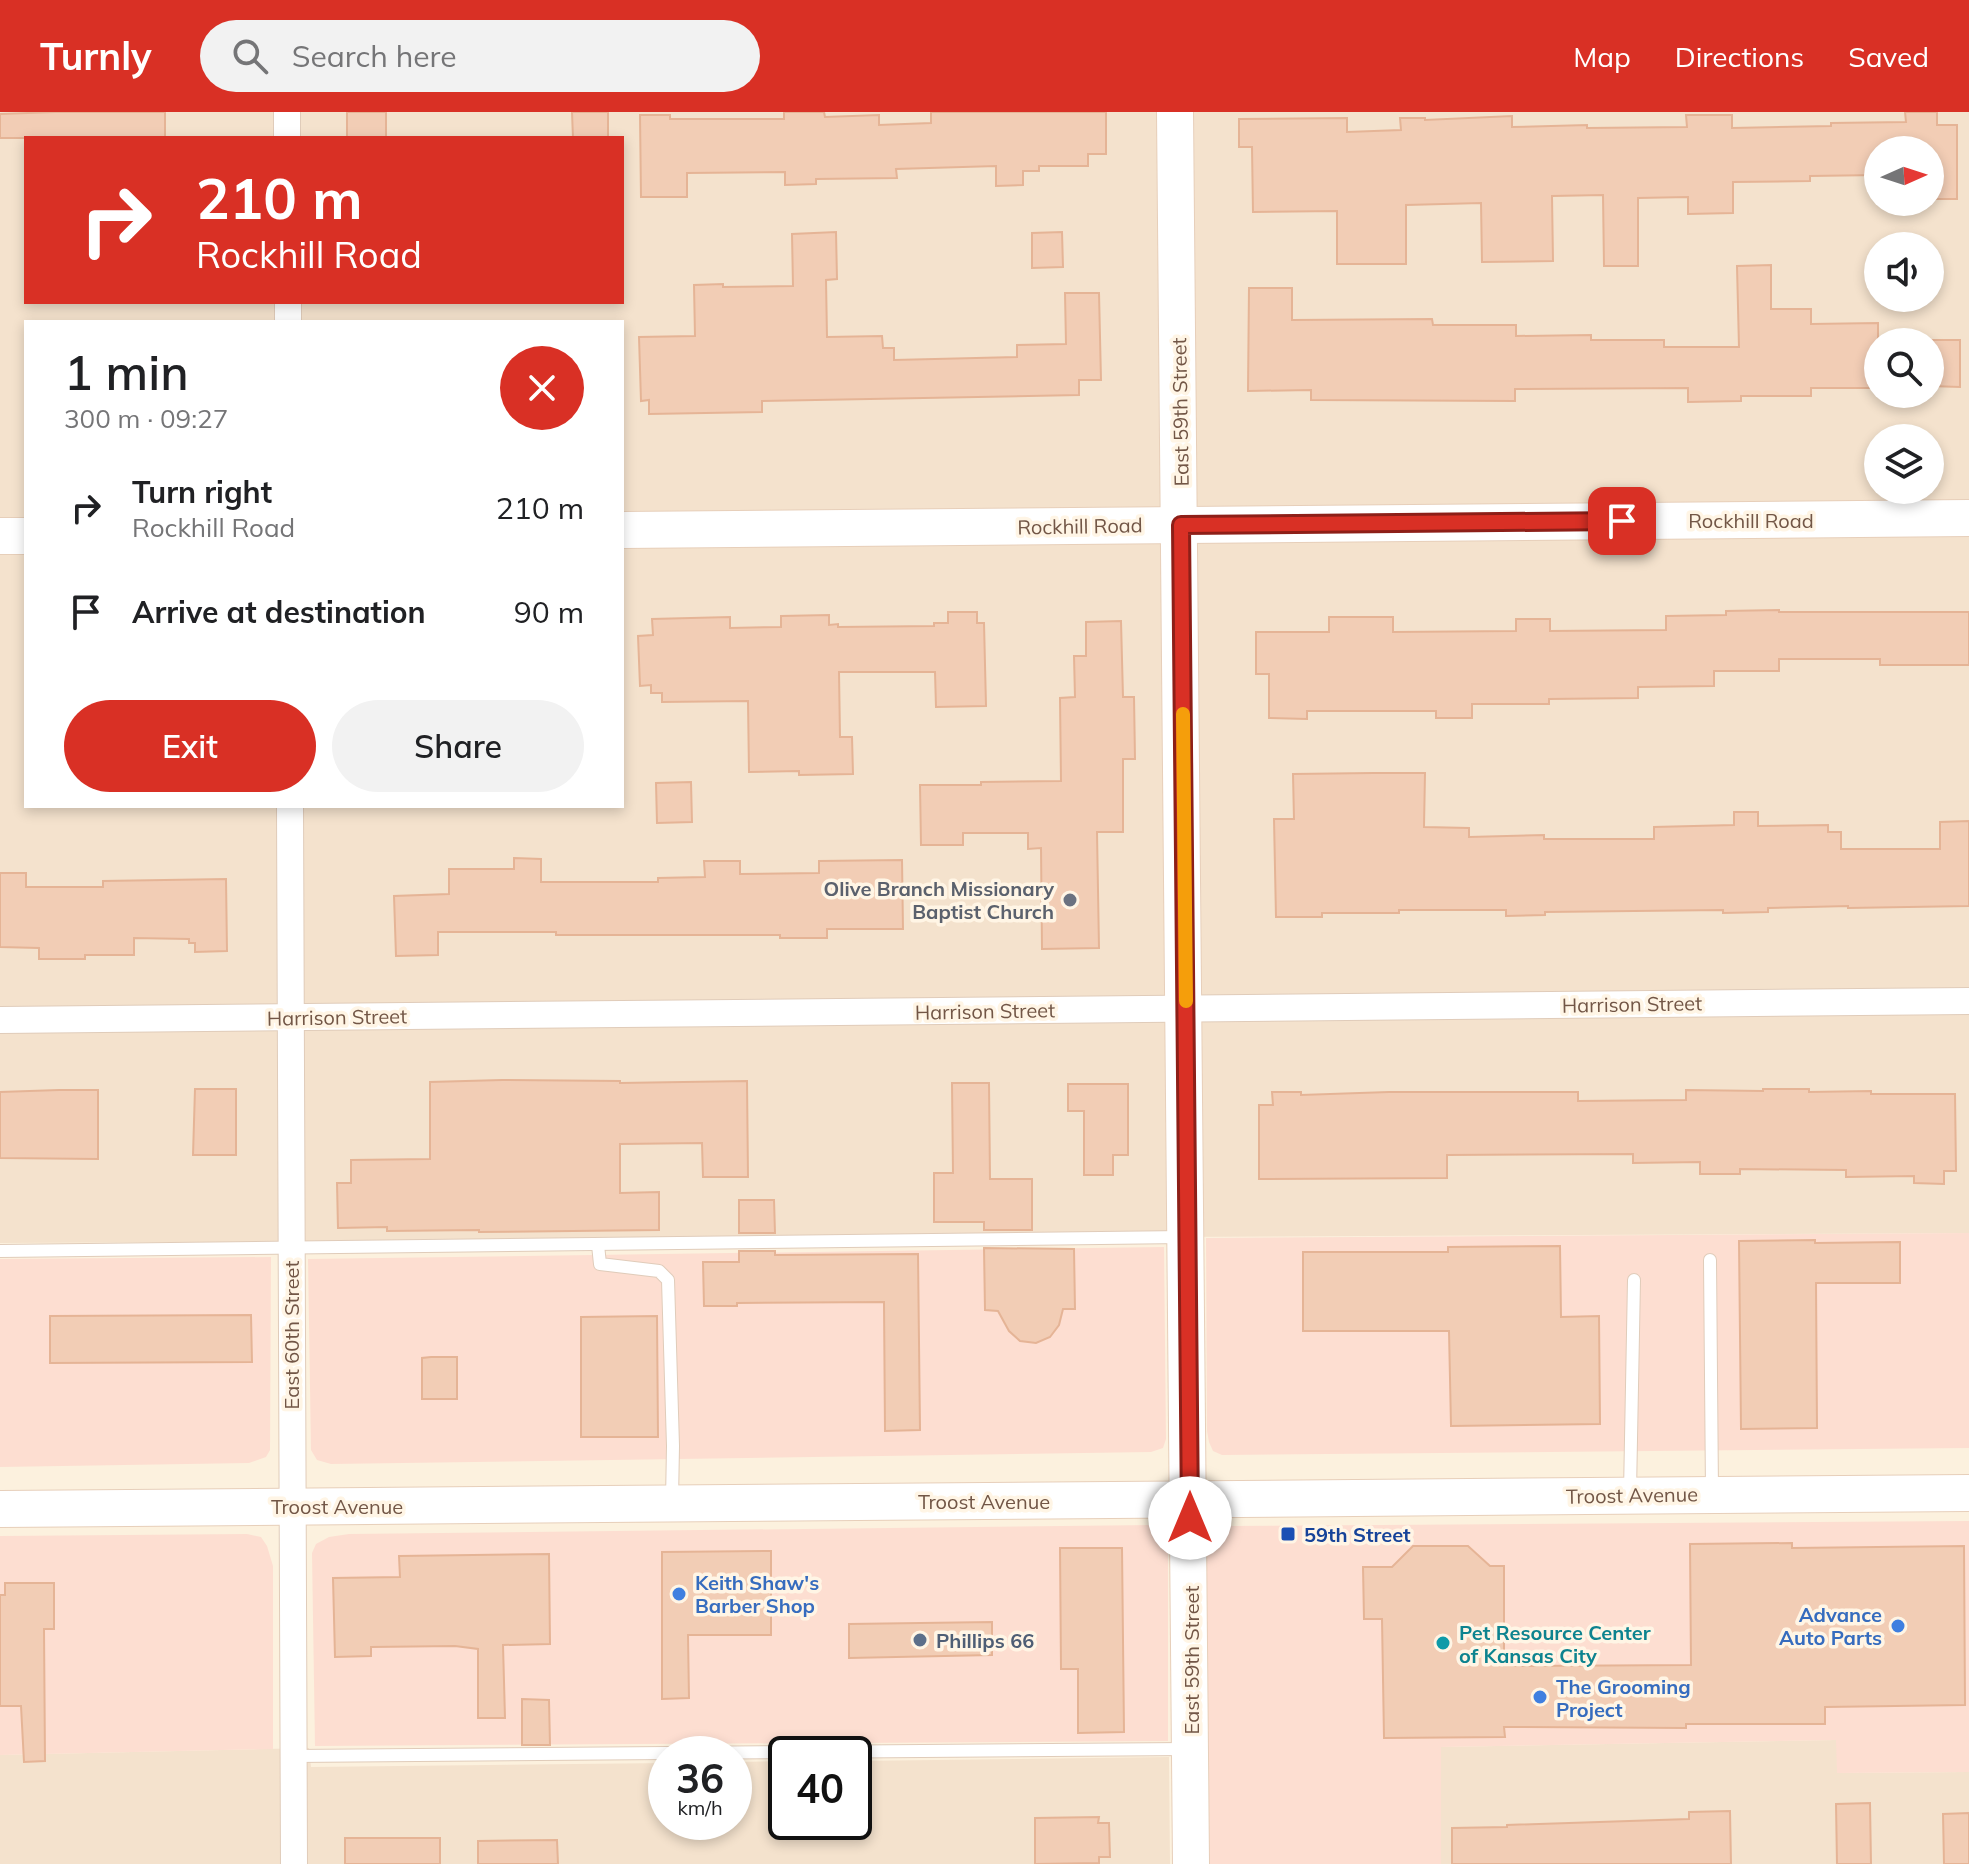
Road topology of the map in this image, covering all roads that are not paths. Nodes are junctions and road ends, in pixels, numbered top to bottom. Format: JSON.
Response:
{"nodes":[{"id":1,"x":287,"y":112,"type":"edge"},
{"id":2,"x":1175,"y":112,"type":"edge"},
{"id":3,"x":287,"y":136,"type":"edge"},
{"id":4,"x":1969,"y":518,"type":"edge"},
{"id":5,"x":1181,"y":525,"type":"junction"},
{"id":6,"x":624,"y":530,"type":"edge"},
{"id":7,"x":0,"y":536,"type":"edge"},
{"id":8,"x":24,"y":536,"type":"edge"},
{"id":9,"x":290,"y":808,"type":"edge"},
{"id":10,"x":1969,"y":1001,"type":"edge"},
{"id":11,"x":1186,"y":1009,"type":"junction"},
{"id":12,"x":290,"y":1017,"type":"junction"},
{"id":13,"x":0,"y":1020,"type":"edge"},
{"id":14,"x":1188,"y":1237,"type":"junction"},
{"id":15,"x":598,"y":1245,"type":"junction"},
{"id":16,"x":291,"y":1249,"type":"junction"},
{"id":17,"x":0,"y":1251,"type":"edge"},
{"id":18,"x":1710,"y":1260,"type":"dead end"},
{"id":19,"x":1634,"y":1280,"type":"dead end"},
{"id":20,"x":1969,"y":1493,"type":"edge"},
{"id":21,"x":1712,"y":1495,"type":"junction"},
{"id":22,"x":1630,"y":1496,"type":"junction"},
{"id":23,"x":1190,"y":1499,"type":"junction"},
{"id":24,"x":672,"y":1503,"type":"junction"},
{"id":25,"x":292,"y":1506,"type":"junction"},
{"id":26,"x":0,"y":1509,"type":"edge"},
{"id":27,"x":1191,"y":1749,"type":"junction"},
{"id":28,"x":293,"y":1756,"type":"junction"},
{"id":29,"x":294,"y":1864,"type":"edge"},
{"id":30,"x":1191,"y":1864,"type":"edge"}],
"edges":[{"from":1,"to":3,"type":"street"},
{"from":2,"to":5,"type":"main road","name":"East 59th Street"},
{"from":4,"to":5,"type":"main road","name":"Rockhill Road"},
{"from":5,"to":6,"type":"main road","name":"Rockhill Road"},
{"from":5,"to":11,"type":"main road","name":"East 59th Street"},
{"from":7,"to":8,"type":"main road"},
{"from":9,"to":12,"type":"street","name":"East 60th Street"},
{"from":10,"to":11,"type":"street","name":"Harrison Street"},
{"from":11,"to":12,"type":"street","name":"Harrison Street"},
{"from":11,"to":14,"type":"main road","name":"East 59th Street"},
{"from":12,"to":13,"type":"street","name":"Harrison Street"},
{"from":12,"to":16,"type":"street","name":"East 60th Street"},
{"from":14,"to":15,"type":"lane"},
{"from":14,"to":23,"type":"main road","name":"East 59th Street"},
{"from":15,"to":16,"type":"lane"},
{"from":15,"to":24,"type":"lane"},
{"from":16,"to":17,"type":"lane"},
{"from":16,"to":25,"type":"street","name":"East 60th Street"},
{"from":18,"to":21,"type":"lane"},
{"from":19,"to":22,"type":"lane"},
{"from":20,"to":21,"type":"main road","name":"Troost Avenue"},
{"from":21,"to":22,"type":"main road","name":"Troost Avenue"},
{"from":22,"to":23,"type":"main road","name":"Troost Avenue"},
{"from":23,"to":24,"type":"main road","name":"Troost Avenue"},
{"from":23,"to":27,"type":"main road","name":"East 59th Street"},
{"from":24,"to":25,"type":"main road","name":"Troost Avenue"},
{"from":25,"to":26,"type":"main road","name":"Troost Avenue"},
{"from":25,"to":28,"type":"street","name":"East 60th Street"},
{"from":27,"to":28,"type":"lane"},
{"from":27,"to":30,"type":"main road","name":"East 59th Street"},
{"from":28,"to":29,"type":"street","name":"East 60th Street"}]}
